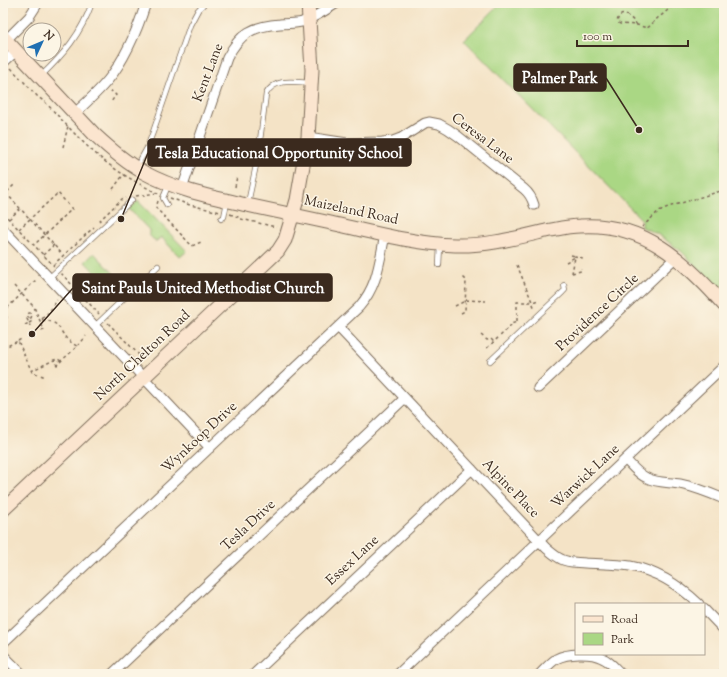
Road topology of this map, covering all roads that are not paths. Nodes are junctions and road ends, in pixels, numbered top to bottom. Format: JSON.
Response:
{"nodes":[{"id":1,"x":38,"y":3,"type":"edge"},
{"id":2,"x":92,"y":3,"type":"edge"},
{"id":3,"x":146,"y":3,"type":"edge"},
{"id":4,"x":205,"y":3,"type":"edge"},
{"id":5,"x":308,"y":3,"type":"edge"},
{"id":6,"x":337,"y":3,"type":"edge"},
{"id":7,"x":309,"y":18,"type":"junction"},
{"id":8,"x":4,"y":38,"type":"edge"},
{"id":9,"x":16,"y":51,"type":"junction"},
{"id":10,"x":3,"y":63,"type":"edge"},
{"id":11,"x":40,"y":76,"type":"junction"},
{"id":12,"x":312,"y":83,"type":"junction"},
{"id":13,"x":75,"y":113,"type":"junction"},
{"id":14,"x":308,"y":137,"type":"junction"},
{"id":15,"x":136,"y":167,"type":"junction"},
{"id":16,"x":169,"y":184,"type":"junction"},
{"id":17,"x":182,"y":189,"type":"junction"},
{"id":18,"x":132,"y":200,"type":"dead end"},
{"id":19,"x":227,"y":201,"type":"junction"},
{"id":20,"x":167,"y":205,"type":"dead end"},
{"id":21,"x":247,"y":205,"type":"junction"},
{"id":22,"x":534,"y":205,"type":"dead end"},
{"id":23,"x":292,"y":215,"type":"junction"},
{"id":24,"x":221,"y":219,"type":"dead end"},
{"id":25,"x":3,"y":228,"type":"edge"},
{"id":26,"x":385,"y":235,"type":"junction"},
{"id":27,"x":440,"y":244,"type":"junction"},
{"id":28,"x":676,"y":257,"type":"junction"},
{"id":29,"x":439,"y":265,"type":"dead end"},
{"id":30,"x":158,"y":266,"type":"dead end"},
{"id":31,"x":49,"y":278,"type":"junction"},
{"id":32,"x":564,"y":285,"type":"dead end"},
{"id":33,"x":724,"y":305,"type":"edge"},
{"id":34,"x":95,"y":326,"type":"junction"},
{"id":35,"x":338,"y":327,"type":"junction"},
{"id":36,"x":490,"y":361,"type":"dead end"},
{"id":37,"x":724,"y":366,"type":"edge"},
{"id":38,"x":144,"y":378,"type":"junction"},
{"id":39,"x":538,"y":388,"type":"dead end"},
{"id":40,"x":405,"y":398,"type":"junction"},
{"id":41,"x":210,"y":448,"type":"junction"},
{"id":42,"x":626,"y":460,"type":"junction"},
{"id":43,"x":472,"y":469,"type":"junction"},
{"id":44,"x":724,"y":499,"type":"edge"},
{"id":45,"x":3,"y":510,"type":"edge"},
{"id":46,"x":539,"y":540,"type":"junction"},
{"id":47,"x":698,"y":603,"type":"edge"},
{"id":48,"x":705,"y":610,"type":"edge"},
{"id":49,"x":724,"y":630,"type":"edge"},
{"id":50,"x":3,"y":643,"type":"edge"},
{"id":51,"x":575,"y":654,"type":"edge"},
{"id":52,"x":3,"y":655,"type":"edge"},
{"id":53,"x":592,"y":655,"type":"edge"},
{"id":54,"x":22,"y":674,"type":"edge"},
{"id":55,"x":112,"y":674,"type":"edge"},
{"id":56,"x":254,"y":674,"type":"edge"},
{"id":57,"x":398,"y":674,"type":"edge"},
{"id":58,"x":540,"y":674,"type":"edge"},
{"id":59,"x":621,"y":674,"type":"edge"}],
"edges":[{"from":1,"to":8,"type":"street"},
{"from":2,"to":11,"type":"lane"},
{"from":3,"to":13,"type":"street"},
{"from":4,"to":15,"type":"lane"},
{"from":5,"to":7,"type":"main road","name":"North Chelton Road"},
{"from":6,"to":7,"type":"street","name":"Kent Lane"},
{"from":7,"to":12,"type":"main road","name":"North Chelton Road"},
{"from":7,"to":17,"type":"street","name":"Kent Lane"},
{"from":8,"to":9,"type":"main road","name":"Maizeland Road"},
{"from":9,"to":10,"type":"street"},
{"from":9,"to":11,"type":"main road","name":"Maizeland Road"},
{"from":11,"to":13,"type":"main road","name":"Maizeland Road"},
{"from":12,"to":14,"type":"main road","name":"North Chelton Road"},
{"from":12,"to":21,"type":"lane"},
{"from":13,"to":15,"type":"main road","name":"Maizeland Road"},
{"from":14,"to":22,"type":"street","name":"Ceresa Lane"},
{"from":14,"to":23,"type":"main road","name":"North Chelton Road"},
{"from":15,"to":16,"type":"main road","name":"Maizeland Road"},
{"from":16,"to":17,"type":"main road","name":"Maizeland Road"},
{"from":16,"to":20,"type":"lane"},
{"from":17,"to":19,"type":"main road","name":"Maizeland Road"},
{"from":18,"to":31,"type":"lane"},
{"from":19,"to":21,"type":"main road","name":"Maizeland Road"},
{"from":19,"to":24,"type":"lane"},
{"from":21,"to":23,"type":"main road","name":"Maizeland Road"},
{"from":23,"to":26,"type":"main road","name":"Maizeland Road"},
{"from":23,"to":38,"type":"main road","name":"North Chelton Road"},
{"from":25,"to":31,"type":"street"},
{"from":26,"to":27,"type":"main road","name":"Maizeland Road"},
{"from":26,"to":35,"type":"street","name":"Wynkoop Drive"},
{"from":27,"to":28,"type":"main road","name":"Maizeland Road"},
{"from":27,"to":29,"type":"lane"},
{"from":28,"to":33,"type":"main road","name":"Maizeland Road"},
{"from":28,"to":39,"type":"street","name":"Providence Circle"},
{"from":30,"to":34,"type":"lane"},
{"from":31,"to":34,"type":"street"},
{"from":32,"to":36,"type":"lane"},
{"from":34,"to":38,"type":"street"},
{"from":35,"to":40,"type":"street","name":"Alpine Place"},
{"from":35,"to":41,"type":"street","name":"Wynkoop Drive"},
{"from":37,"to":42,"type":"street","name":"Warwick Lane"},
{"from":38,"to":41,"type":"street"},
{"from":38,"to":45,"type":"main road","name":"North Chelton Road"},
{"from":40,"to":43,"type":"street","name":"Alpine Place"},
{"from":40,"to":55,"type":"street","name":"Tesla Drive"},
{"from":41,"to":50,"type":"street","name":"Wynkoop Drive"},
{"from":42,"to":44,"type":"street"},
{"from":42,"to":46,"type":"street","name":"Warwick Lane"},
{"from":43,"to":46,"type":"street","name":"Alpine Place"},
{"from":43,"to":56,"type":"street","name":"Essex Lane"},
{"from":46,"to":47,"type":"street","name":"Alpine Place"},
{"from":46,"to":57,"type":"street","name":"Warwick Lane"},
{"from":48,"to":49,"type":"street"},
{"from":51,"to":58,"type":"street"},
{"from":52,"to":54,"type":"street"},
{"from":53,"to":59,"type":"street"}]}
